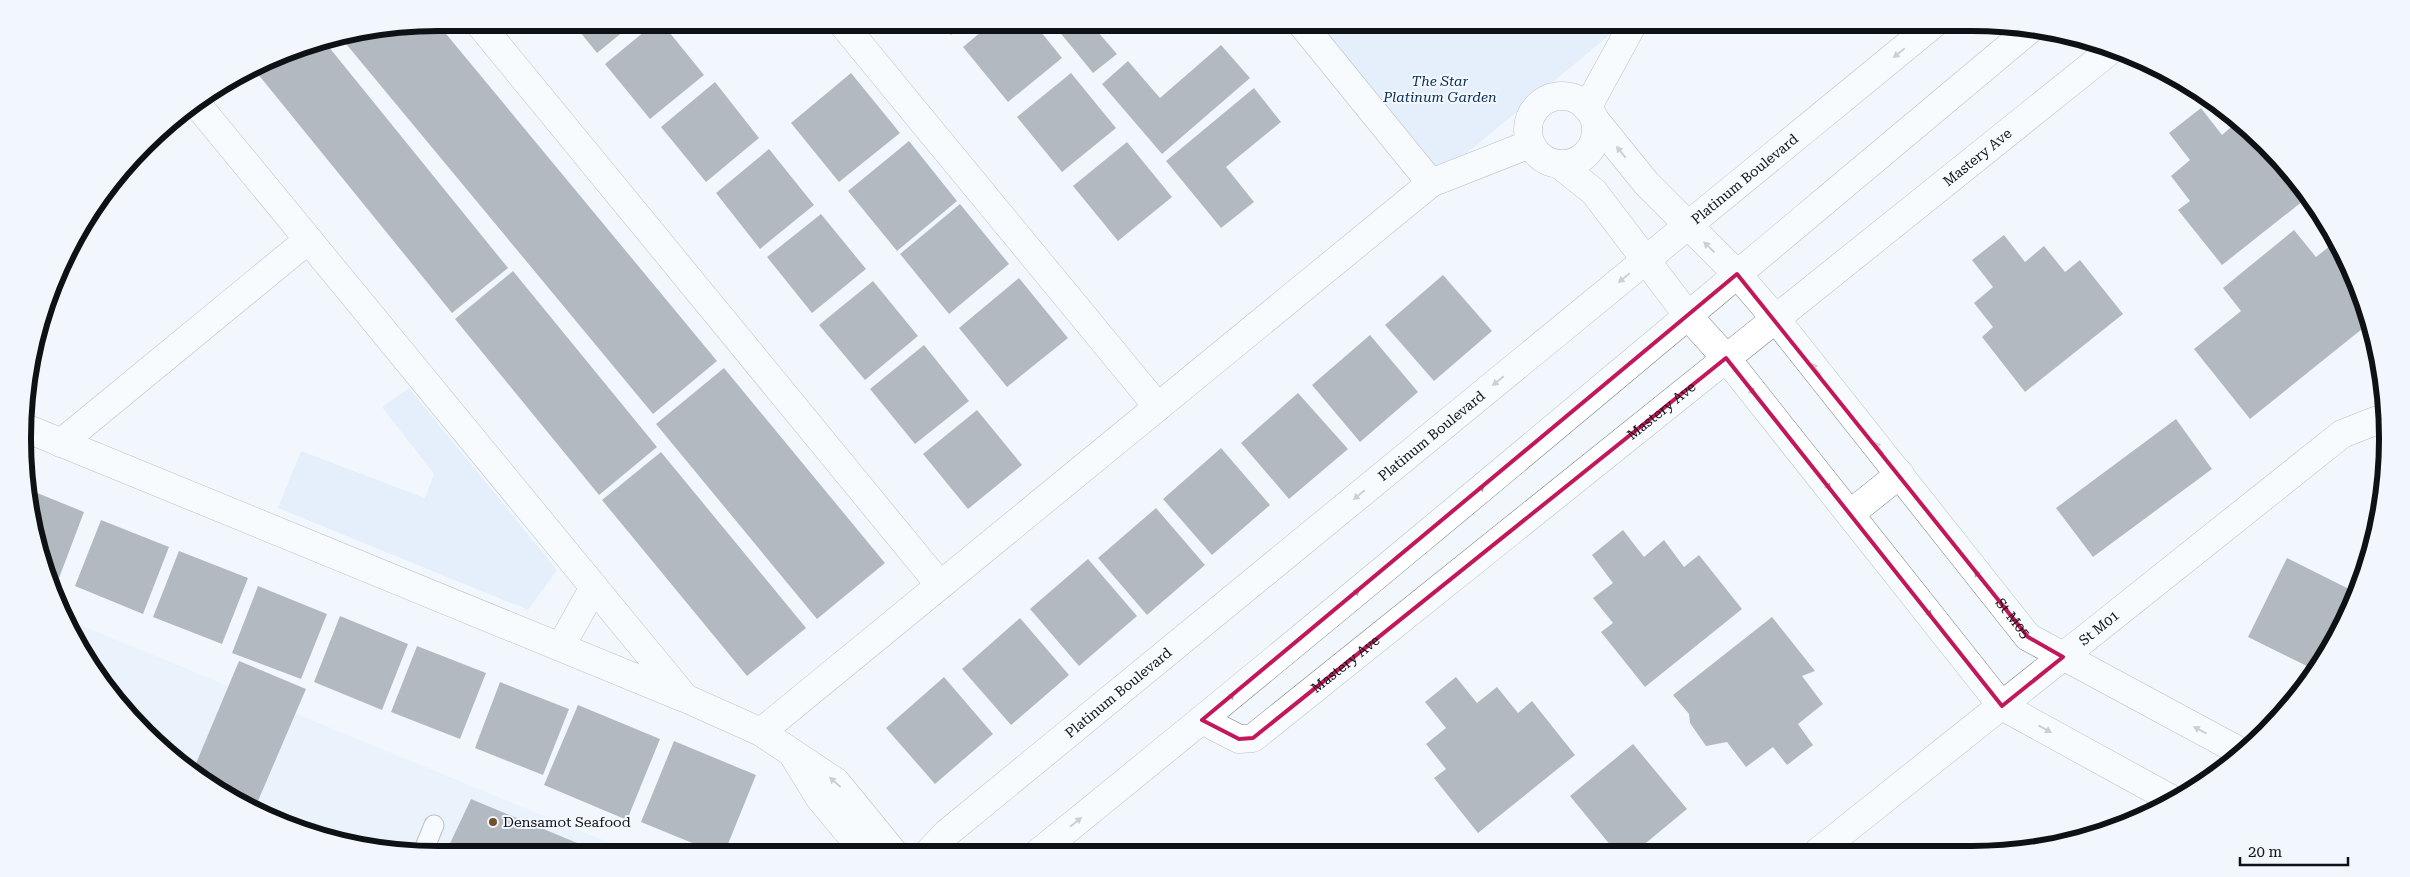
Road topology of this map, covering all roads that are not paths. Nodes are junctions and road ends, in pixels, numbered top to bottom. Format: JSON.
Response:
{"nodes":[{"id":1,"x":485,"y":31,"type":"edge"},
{"id":2,"x":848,"y":31,"type":"edge"},
{"id":3,"x":1307,"y":31,"type":"edge"},
{"id":4,"x":1630,"y":31,"type":"edge"},
{"id":5,"x":1925,"y":31,"type":"edge"},
{"id":6,"x":2023,"y":35,"type":"edge"},
{"id":7,"x":2105,"y":54,"type":"edge"},
{"id":8,"x":200,"y":108,"type":"edge"},
{"id":9,"x":1591,"y":114,"type":"junction"},
{"id":10,"x":1530,"y":144,"type":"junction"},
{"id":11,"x":1560,"y":165,"type":"junction"},
{"id":12,"x":1431,"y":182,"type":"junction"},
{"id":13,"x":1688,"y":226,"type":"junction"},
{"id":14,"x":308,"y":240,"type":"junction"},
{"id":15,"x":1647,"y":260,"type":"junction"},
{"id":16,"x":1737,"y":274,"type":"junction"},
{"id":17,"x":1689,"y":316,"type":"junction"},
{"id":18,"x":1775,"y":318,"type":"junction"},
{"id":19,"x":1726,"y":358,"type":"junction"},
{"id":20,"x":1158,"y":407,"type":"junction"},
{"id":21,"x":2378,"y":421,"type":"edge"},
{"id":22,"x":31,"y":430,"type":"edge"},
{"id":23,"x":61,"y":443,"type":"junction"},
{"id":24,"x":1900,"y":474,"type":"junction"},
{"id":25,"x":1850,"y":514,"type":"junction"},
{"id":26,"x":940,"y":586,"type":"junction"},
{"id":27,"x":594,"y":587,"type":"junction"},
{"id":28,"x":561,"y":646,"type":"junction"},
{"id":29,"x":2063,"y":657,"type":"junction"},
{"id":30,"x":685,"y":698,"type":"junction"},
{"id":31,"x":2002,"y":706,"type":"junction"},
{"id":32,"x":1202,"y":720,"type":"junction"},
{"id":33,"x":761,"y":732,"type":"junction"},
{"id":34,"x":2235,"y":749,"type":"edge"},
{"id":35,"x":792,"y":753,"type":"junction"},
{"id":36,"x":2166,"y":796,"type":"edge"},
{"id":37,"x":434,"y":825,"type":"dead end"},
{"id":38,"x":426,"y":846,"type":"edge"},
{"id":39,"x":859,"y":846,"type":"edge"},
{"id":40,"x":888,"y":846,"type":"edge"},
{"id":41,"x":935,"y":846,"type":"edge"},
{"id":42,"x":1047,"y":846,"type":"edge"},
{"id":43,"x":1826,"y":846,"type":"edge"}],
"edges":[{"from":1,"to":26,"type":"street"},
{"from":2,"to":20,"type":"street"},
{"from":3,"to":12,"type":"street"},
{"from":4,"to":9,"type":"street"},
{"from":5,"to":13,"type":"street","name":"Platinum Boulevard","one_way":true},
{"from":6,"to":16,"type":"street"},
{"from":7,"to":18,"type":"street","name":"Mastery Ave"},
{"from":8,"to":14,"type":"street"},
{"from":9,"to":10,"type":"street"},
{"from":9,"to":11,"type":"street"},
{"from":13,"to":9,"type":"street","name":"St M05","one_way":true},
{"from":10,"to":11,"type":"street"},
{"from":10,"to":12,"type":"street"},
{"from":11,"to":15,"type":"street"},
{"from":12,"to":20,"type":"street"},
{"from":13,"to":15,"type":"street","name":"Platinum Boulevard"},
{"from":16,"to":13,"type":"street","name":"St M05","one_way":true},
{"from":14,"to":23,"type":"street"},
{"from":14,"to":27,"type":"street"},
{"from":15,"to":17,"type":"street"},
{"from":15,"to":41,"type":"street","name":"Platinum Boulevard","one_way":true},
{"from":16,"to":17,"type":"street"},
{"from":16,"to":18,"type":"street","name":"St M05"},
{"from":17,"to":19,"type":"street"},
{"from":32,"to":17,"type":"street","one_way":true},
{"from":18,"to":19,"type":"street","name":"Mastery Ave"},
{"from":24,"to":18,"type":"street","name":"St M05","one_way":true},
{"from":19,"to":25,"type":"street","one_way":true},
{"from":19,"to":32,"type":"street","name":"Mastery Ave"},
{"from":20,"to":26,"type":"street"},
{"from":21,"to":29,"type":"street","name":"St M01"},
{"from":22,"to":23,"type":"street"},
{"from":23,"to":28,"type":"street"},
{"from":24,"to":25,"type":"street"},
{"from":29,"to":24,"type":"street","name":"St M05","one_way":true},
{"from":25,"to":31,"type":"street","one_way":true},
{"from":26,"to":33,"type":"street"},
{"from":27,"to":28,"type":"street"},
{"from":27,"to":30,"type":"street"},
{"from":28,"to":30,"type":"street"},
{"from":29,"to":31,"type":"street","name":"St M01"},
{"from":34,"to":29,"type":"street","name":"St M05","one_way":true},
{"from":30,"to":33,"type":"street"},
{"from":31,"to":36,"type":"street","one_way":true},
{"from":31,"to":43,"type":"street","name":"St M01"},
{"from":42,"to":32,"type":"street","one_way":true},
{"from":33,"to":35,"type":"street"},
{"from":35,"to":39,"type":"street"},
{"from":40,"to":35,"type":"street","one_way":true},
{"from":37,"to":38,"type":"lane"}]}
